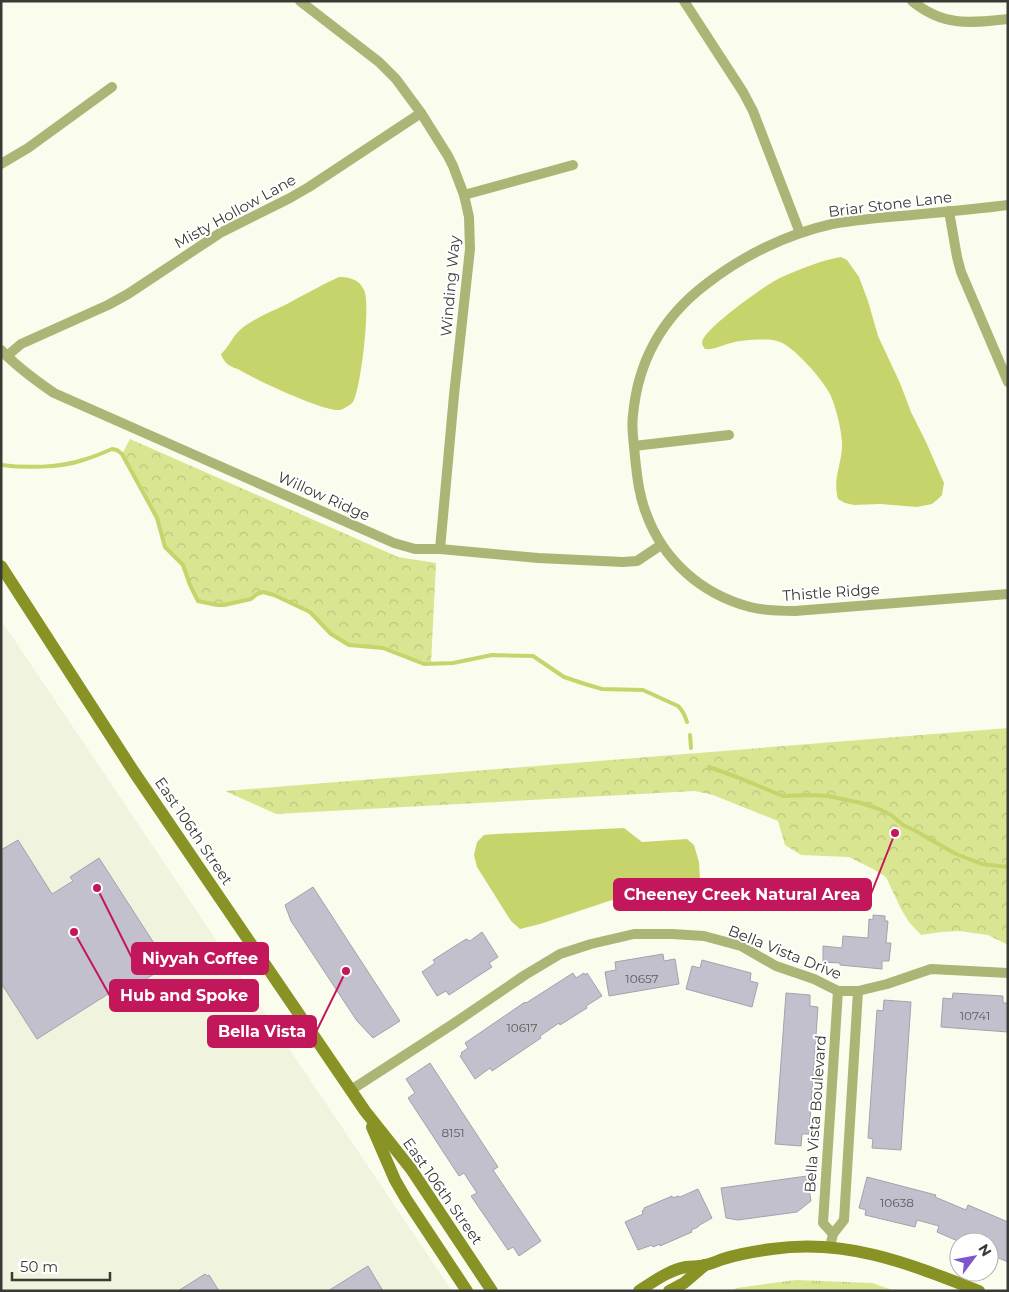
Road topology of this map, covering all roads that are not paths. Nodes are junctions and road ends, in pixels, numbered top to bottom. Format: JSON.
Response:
{"nodes":[{"id":1,"x":300,"y":1,"type":"edge"},
{"id":2,"x":684,"y":1,"type":"edge"},
{"id":3,"x":912,"y":1,"type":"edge"},
{"id":4,"x":1008,"y":19,"type":"edge"},
{"id":5,"x":112,"y":87,"type":"dead end"},
{"id":6,"x":421,"y":113,"type":"junction"},
{"id":7,"x":1,"y":164,"type":"edge"},
{"id":8,"x":573,"y":165,"type":"dead end"},
{"id":9,"x":464,"y":196,"type":"junction"},
{"id":10,"x":1008,"y":205,"type":"edge"},
{"id":11,"x":949,"y":211,"type":"junction"},
{"id":12,"x":800,"y":233,"type":"junction"},
{"id":13,"x":4,"y":353,"type":"edge"},
{"id":14,"x":1008,"y":382,"type":"edge"},
{"id":15,"x":729,"y":436,"type":"dead end"},
{"id":16,"x":634,"y":446,"type":"junction"},
{"id":17,"x":661,"y":545,"type":"junction"},
{"id":18,"x":440,"y":549,"type":"junction"},
{"id":19,"x":1,"y":566,"type":"edge"},
{"id":20,"x":1008,"y":594,"type":"edge"},
{"id":21,"x":1008,"y":973,"type":"edge"},
{"id":22,"x":838,"y":991,"type":"junction"},
{"id":23,"x":858,"y":991,"type":"junction"},
{"id":24,"x":351,"y":1090,"type":"junction"},
{"id":25,"x":365,"y":1111,"type":"junction"},
{"id":26,"x":833,"y":1234,"type":"junction"},
{"id":27,"x":830,"y":1248,"type":"junction"},
{"id":28,"x":706,"y":1265,"type":"junction"},
{"id":29,"x":467,"y":1291,"type":"edge"},
{"id":30,"x":492,"y":1291,"type":"edge"},
{"id":31,"x":638,"y":1291,"type":"edge"},
{"id":32,"x":669,"y":1291,"type":"edge"},
{"id":33,"x":979,"y":1291,"type":"edge"}],
"edges":[{"from":1,"to":6,"type":"street","name":"Winding Way"},
{"from":2,"to":12,"type":"street"},
{"from":3,"to":4,"type":"street"},
{"from":5,"to":7,"type":"street"},
{"from":6,"to":9,"type":"street","name":"Winding Way"},
{"from":6,"to":13,"type":"street","name":"Misty Hollow Lane"},
{"from":8,"to":9,"type":"street"},
{"from":9,"to":18,"type":"street","name":"Winding Way"},
{"from":10,"to":11,"type":"street","name":"Briar Stone Lane"},
{"from":11,"to":12,"type":"street","name":"Briar Stone Lane"},
{"from":11,"to":14,"type":"street"},
{"from":12,"to":16,"type":"street","name":"Briar Stone Lane"},
{"from":13,"to":18,"type":"street","name":"Willow Ridge"},
{"from":15,"to":16,"type":"street"},
{"from":16,"to":17,"type":"street","name":"Thistle Ridge"},
{"from":17,"to":18,"type":"street","name":"Willow Ridge"},
{"from":17,"to":20,"type":"street","name":"Thistle Ridge"},
{"from":19,"to":24,"type":"main road","name":"East 106th Street"},
{"from":21,"to":23,"type":"street","name":"Bella Vista Drive"},
{"from":22,"to":23,"type":"street","name":"Bella Vista Drive"},
{"from":22,"to":24,"type":"street","name":"Bella Vista Drive"},
{"from":22,"to":26,"type":"street","name":"Bella Vista Boulevard"},
{"from":23,"to":26,"type":"street"},
{"from":24,"to":25,"type":"main road","name":"East 106th Street"},
{"from":25,"to":29,"type":"main road","name":"East 106th Street"},
{"from":25,"to":30,"type":"main road","name":"East 106th Street"},
{"from":26,"to":27,"type":"street"},
{"from":27,"to":28,"type":"main road"},
{"from":27,"to":33,"type":"main road"},
{"from":28,"to":31,"type":"main road"},
{"from":28,"to":32,"type":"main road"}]}
